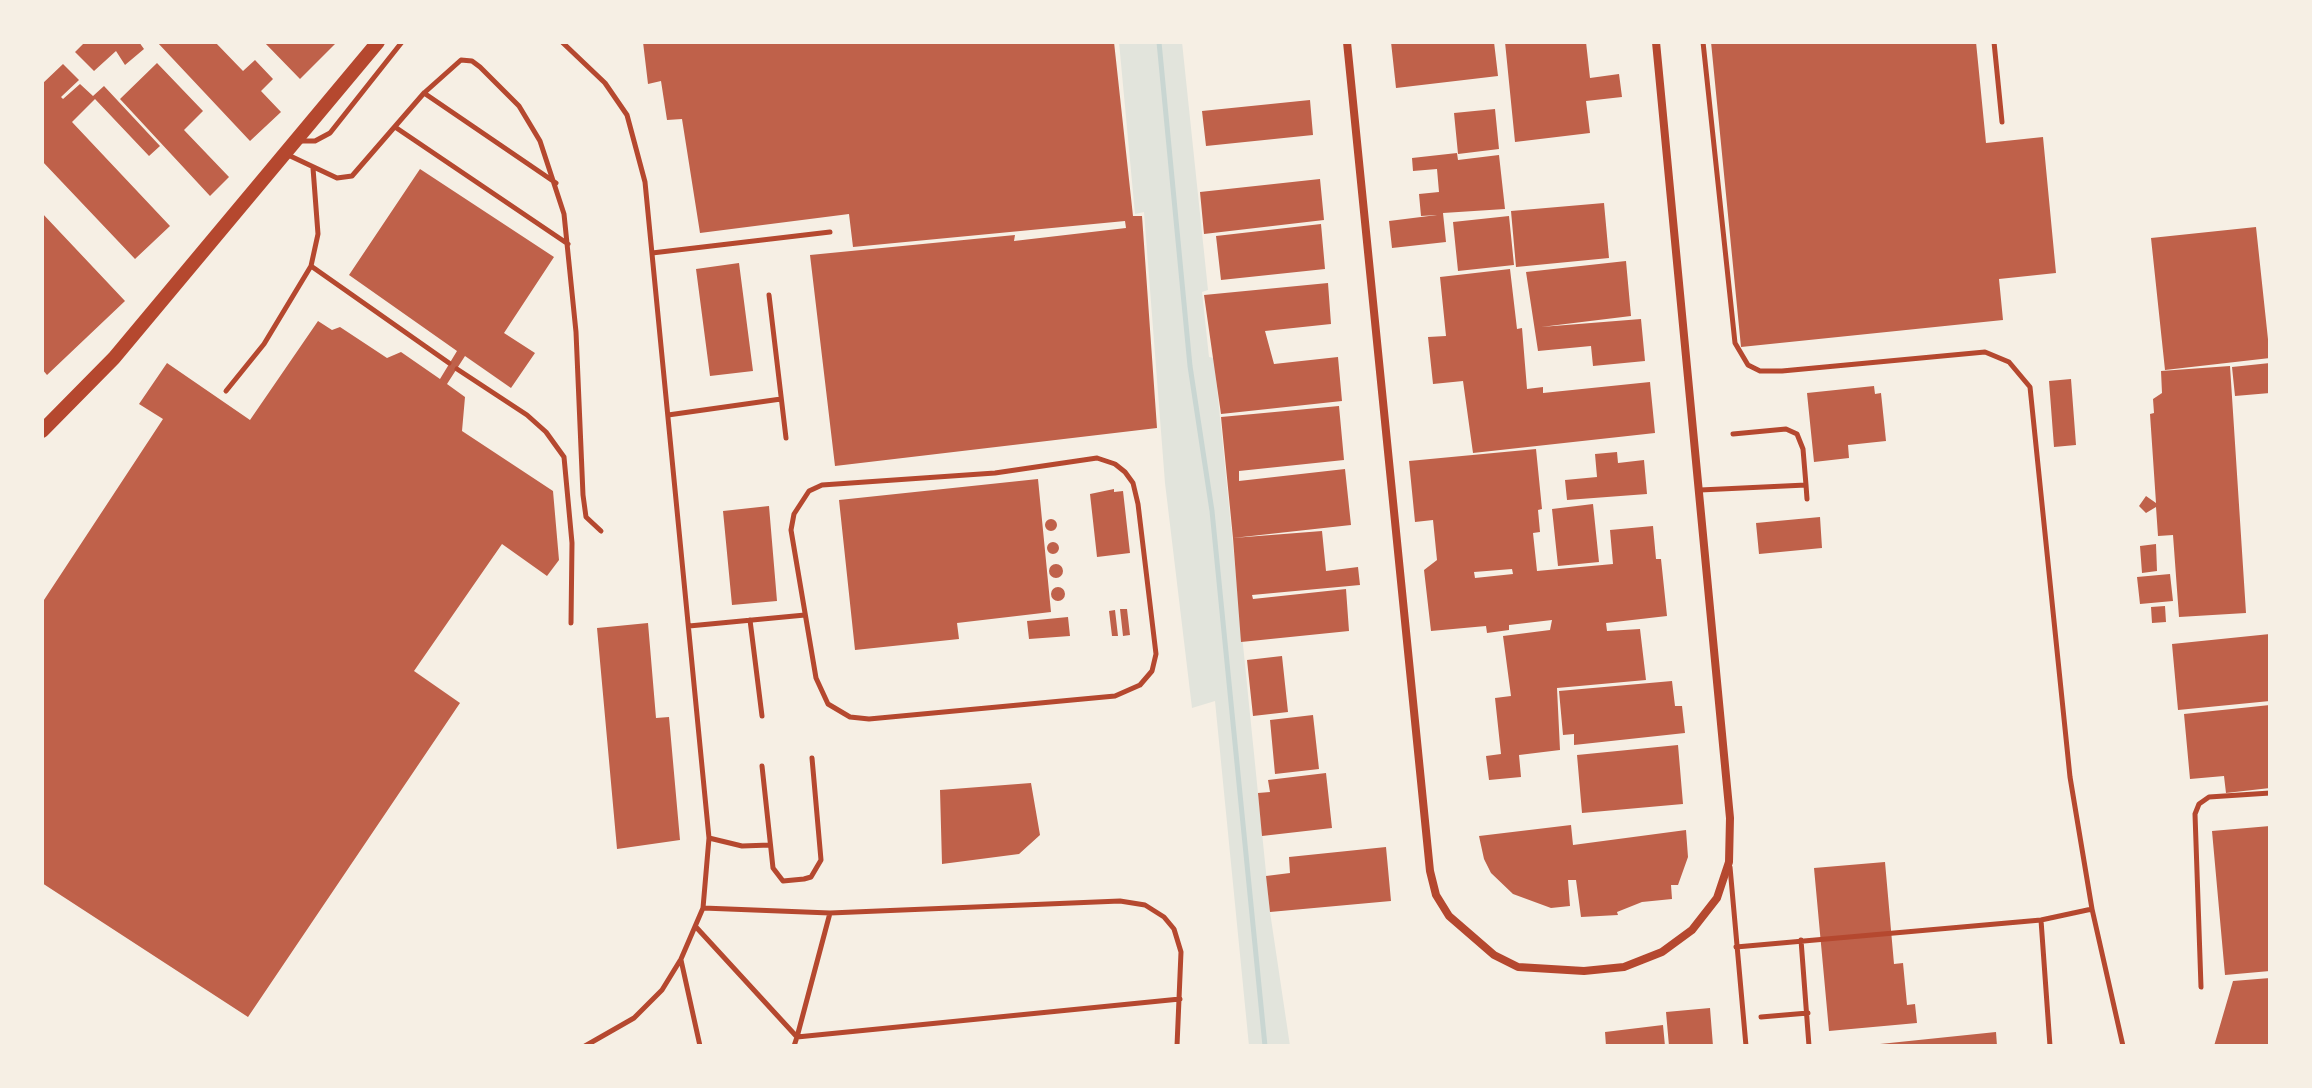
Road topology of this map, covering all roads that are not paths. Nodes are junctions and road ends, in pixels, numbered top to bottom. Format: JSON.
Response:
{"nodes":[{"id":1,"x":378,"y":42,"type":"edge"},
{"id":2,"x":402,"y":42,"type":"edge"},
{"id":3,"x":562,"y":42,"type":"edge"},
{"id":4,"x":1347,"y":42,"type":"edge"},
{"id":5,"x":1656,"y":42,"type":"edge"},
{"id":6,"x":1703,"y":42,"type":"edge"},
{"id":7,"x":1994,"y":42,"type":"edge"},
{"id":8,"x":424,"y":93,"type":"junction"},
{"id":9,"x":2002,"y":122,"type":"dead end"},
{"id":10,"x":395,"y":127,"type":"junction"},
{"id":11,"x":296,"y":141,"type":"junction"},
{"id":12,"x":285,"y":154,"type":"junction"},
{"id":13,"x":313,"y":167,"type":"junction"},
{"id":14,"x":556,"y":183,"type":"junction"},
{"id":15,"x":830,"y":232,"type":"dead end"},
{"id":16,"x":568,"y":244,"type":"junction"},
{"id":17,"x":652,"y":253,"type":"junction"},
{"id":18,"x":311,"y":266,"type":"junction"},
{"id":19,"x":769,"y":295,"type":"dead end"},
{"id":20,"x":449,"y":363,"type":"dead end"},
{"id":21,"x":457,"y":369,"type":"dead end"},
{"id":22,"x":226,"y":391,"type":"dead end"},
{"id":23,"x":781,"y":399,"type":"junction"},
{"id":24,"x":668,"y":415,"type":"junction"},
{"id":25,"x":42,"y":431,"type":"edge"},
{"id":26,"x":1733,"y":434,"type":"dead end"},
{"id":27,"x":786,"y":438,"type":"dead end"},
{"id":28,"x":1806,"y":485,"type":"junction"},
{"id":29,"x":1700,"y":490,"type":"junction"},
{"id":30,"x":1807,"y":499,"type":"dead end"},
{"id":31,"x":601,"y":531,"type":"dead end"},
{"id":32,"x":805,"y":615,"type":"junction"},
{"id":33,"x":750,"y":620,"type":"junction"},
{"id":34,"x":571,"y":623,"type":"dead end"},
{"id":35,"x":689,"y":626,"type":"junction"},
{"id":36,"x":762,"y":716,"type":"dead end"},
{"id":37,"x":812,"y":758,"type":"dead end"},
{"id":38,"x":762,"y":766,"type":"dead end"},
{"id":39,"x":2270,"y":793,"type":"edge"},
{"id":40,"x":709,"y":838,"type":"junction"},
{"id":41,"x":770,"y":845,"type":"junction"},
{"id":42,"x":1729,"y":862,"type":"junction"},
{"id":43,"x":703,"y":908,"type":"junction"},
{"id":44,"x":2092,"y":909,"type":"junction"},
{"id":45,"x":830,"y":913,"type":"junction"},
{"id":46,"x":2041,"y":920,"type":"junction"},
{"id":47,"x":696,"y":927,"type":"junction"},
{"id":48,"x":1801,"y":940,"type":"junction"},
{"id":49,"x":1736,"y":947,"type":"junction"},
{"id":50,"x":681,"y":959,"type":"junction"},
{"id":51,"x":2201,"y":987,"type":"dead end"},
{"id":52,"x":1180,"y":999,"type":"junction"},
{"id":53,"x":1808,"y":1013,"type":"junction"},
{"id":54,"x":1761,"y":1017,"type":"dead end"},
{"id":55,"x":797,"y":1037,"type":"junction"},
{"id":56,"x":585,"y":1046,"type":"edge"},
{"id":57,"x":700,"y":1046,"type":"edge"},
{"id":58,"x":794,"y":1046,"type":"edge"},
{"id":59,"x":1177,"y":1046,"type":"edge"},
{"id":60,"x":1746,"y":1046,"type":"edge"},
{"id":61,"x":1809,"y":1046,"type":"edge"},
{"id":62,"x":2050,"y":1046,"type":"edge"},
{"id":63,"x":2123,"y":1046,"type":"edge"}],
"edges":[{"from":1,"to":11,"type":"street"},
{"from":2,"to":11,"type":"lane"},
{"from":3,"to":17,"type":"lane"},
{"from":4,"to":42,"type":"street"},
{"from":5,"to":29,"type":"street"},
{"from":6,"to":44,"type":"lane"},
{"from":7,"to":9,"type":"lane"},
{"from":8,"to":10,"type":"lane"},
{"from":8,"to":14,"type":"lane"},
{"from":8,"to":14,"type":"lane"},
{"from":10,"to":13,"type":"lane"},
{"from":10,"to":16,"type":"lane"},
{"from":11,"to":12,"type":"street"},
{"from":12,"to":13,"type":"lane"},
{"from":12,"to":25,"type":"street"},
{"from":13,"to":18,"type":"lane"},
{"from":14,"to":16,"type":"lane"},
{"from":15,"to":17,"type":"lane"},
{"from":16,"to":31,"type":"lane"},
{"from":17,"to":24,"type":"lane"},
{"from":18,"to":20,"type":"lane"},
{"from":18,"to":22,"type":"lane"},
{"from":19,"to":23,"type":"lane"},
{"from":21,"to":34,"type":"lane"},
{"from":23,"to":24,"type":"lane"},
{"from":23,"to":27,"type":"lane"},
{"from":24,"to":35,"type":"lane"},
{"from":26,"to":28,"type":"lane"},
{"from":28,"to":29,"type":"lane"},
{"from":28,"to":30,"type":"lane"},
{"from":29,"to":42,"type":"street"},
{"from":32,"to":32,"type":"lane"},
{"from":32,"to":33,"type":"lane"},
{"from":33,"to":35,"type":"lane"},
{"from":33,"to":36,"type":"lane"},
{"from":35,"to":40,"type":"lane"},
{"from":37,"to":41,"type":"lane"},
{"from":38,"to":41,"type":"lane"},
{"from":39,"to":51,"type":"lane"},
{"from":40,"to":41,"type":"lane"},
{"from":40,"to":43,"type":"lane"},
{"from":42,"to":49,"type":"lane"},
{"from":43,"to":45,"type":"lane"},
{"from":43,"to":47,"type":"lane"},
{"from":44,"to":46,"type":"lane"},
{"from":44,"to":63,"type":"lane"},
{"from":45,"to":52,"type":"lane"},
{"from":45,"to":55,"type":"lane"},
{"from":46,"to":48,"type":"lane"},
{"from":46,"to":62,"type":"lane"},
{"from":47,"to":50,"type":"lane"},
{"from":47,"to":55,"type":"lane"},
{"from":48,"to":49,"type":"lane"},
{"from":48,"to":53,"type":"lane"},
{"from":49,"to":60,"type":"lane"},
{"from":50,"to":56,"type":"lane"},
{"from":50,"to":57,"type":"lane"},
{"from":52,"to":55,"type":"lane"},
{"from":52,"to":59,"type":"lane"},
{"from":53,"to":54,"type":"lane"},
{"from":53,"to":61,"type":"lane"},
{"from":55,"to":58,"type":"lane"}]}
